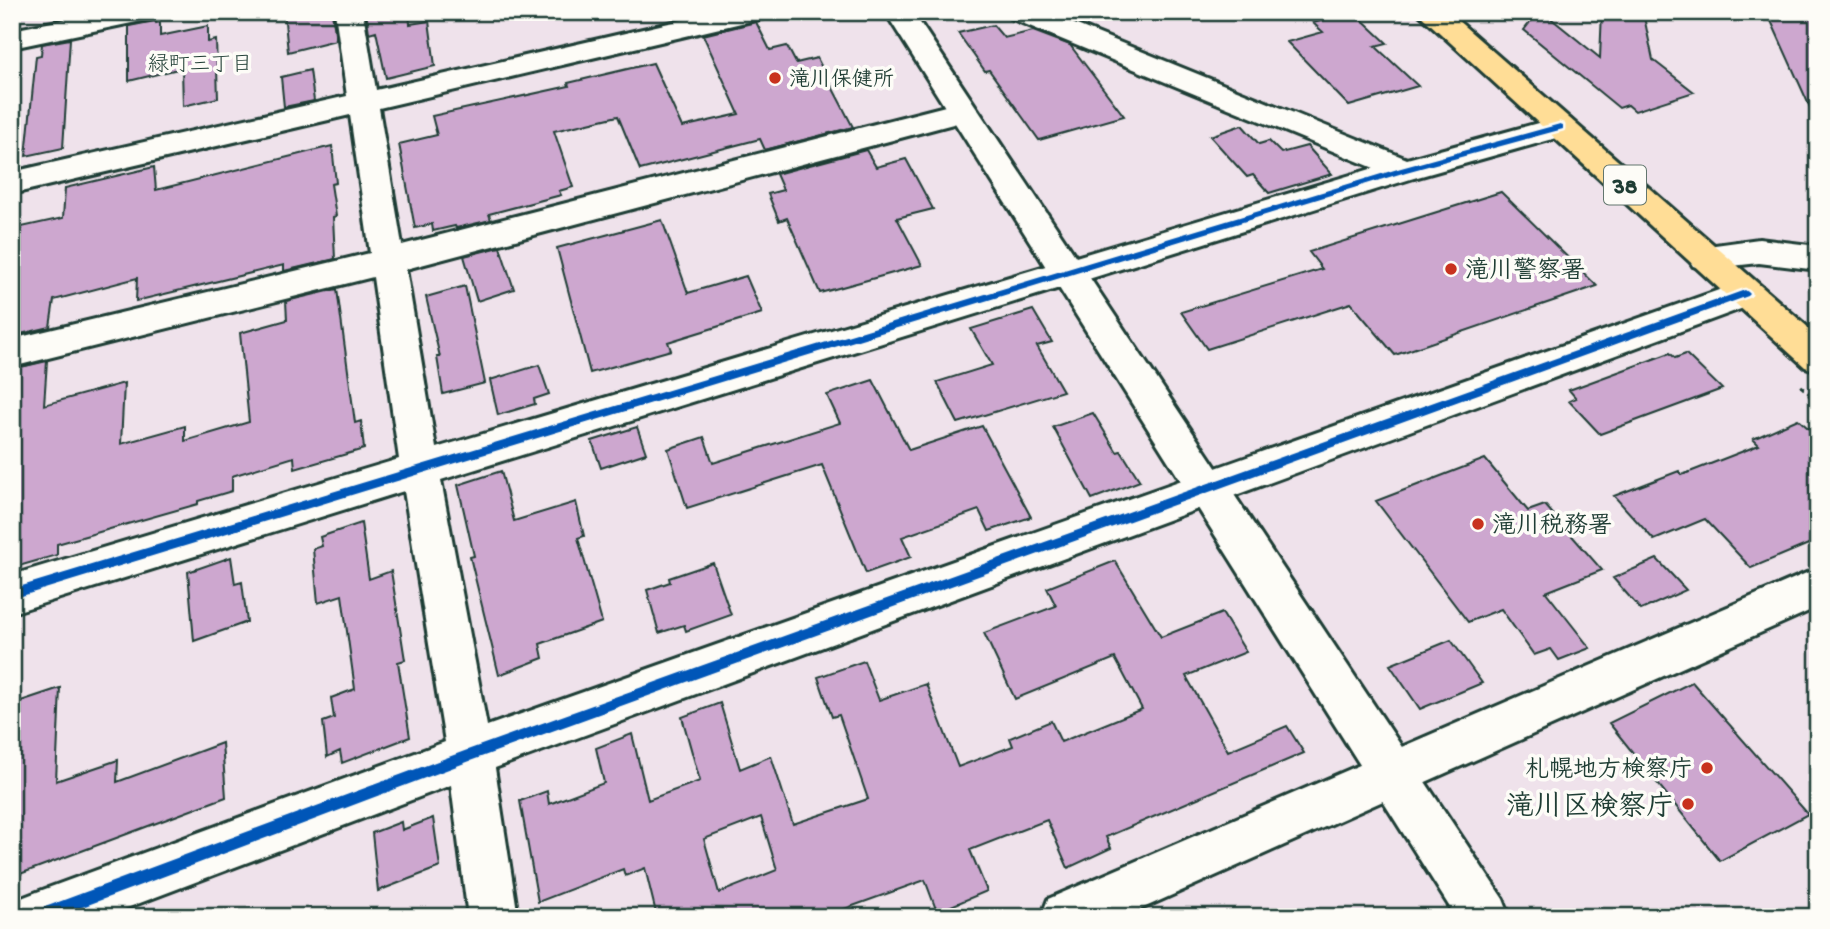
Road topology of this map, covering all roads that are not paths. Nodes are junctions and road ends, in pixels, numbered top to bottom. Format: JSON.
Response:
{"nodes":[{"id":1,"x":146,"y":12,"type":"edge"},
{"id":2,"x":349,"y":12,"type":"edge"},
{"id":3,"x":754,"y":12,"type":"edge"},
{"id":4,"x":899,"y":12,"type":"edge"},
{"id":5,"x":1020,"y":12,"type":"edge"},
{"id":6,"x":1431,"y":12,"type":"edge"},
{"id":7,"x":12,"y":39,"type":"edge"},
{"id":8,"x":362,"y":102,"type":"junction"},
{"id":9,"x":961,"y":112,"type":"junction"},
{"id":10,"x":1560,"y":127,"type":"junction"},
{"id":11,"x":1404,"y":170,"type":"junction"},
{"id":12,"x":12,"y":183,"type":"edge"},
{"id":13,"x":1706,"y":257,"type":"junction"},
{"id":14,"x":1818,"y":258,"type":"edge"},
{"id":15,"x":390,"y":261,"type":"junction"},
{"id":16,"x":1068,"y":274,"type":"junction"},
{"id":17,"x":1745,"y":294,"type":"junction"},
{"id":18,"x":12,"y":353,"type":"edge"},
{"id":19,"x":1818,"y":358,"type":"edge"},
{"id":20,"x":420,"y":468,"type":"junction"},
{"id":21,"x":1208,"y":490,"type":"junction"},
{"id":22,"x":1818,"y":587,"type":"edge"},
{"id":23,"x":12,"y":594,"type":"edge"},
{"id":24,"x":470,"y":755,"type":"junction"},
{"id":25,"x":1392,"y":774,"type":"junction"},
{"id":26,"x":37,"y":917,"type":"edge"},
{"id":27,"x":493,"y":917,"type":"edge"},
{"id":28,"x":1066,"y":917,"type":"edge"},
{"id":29,"x":1485,"y":917,"type":"edge"}],
"edges":[{"from":1,"to":7,"type":"street"},
{"from":2,"to":8,"type":"street"},
{"from":3,"to":8,"type":"street"},
{"from":4,"to":9,"type":"street"},
{"from":5,"to":11,"type":"street"},
{"from":6,"to":10,"type":"highway","number":"38"},
{"from":8,"to":12,"type":"street"},
{"from":8,"to":15,"type":"street"},
{"from":9,"to":15,"type":"street"},
{"from":9,"to":16,"type":"street"},
{"from":10,"to":11,"type":"street"},
{"from":10,"to":13,"type":"highway","number":"38"},
{"from":11,"to":16,"type":"street"},
{"from":13,"to":14,"type":"street"},
{"from":13,"to":17,"type":"highway","number":"38"},
{"from":15,"to":18,"type":"street"},
{"from":15,"to":20,"type":"street"},
{"from":16,"to":20,"type":"street"},
{"from":16,"to":21,"type":"street"},
{"from":17,"to":19,"type":"highway","number":"38"},
{"from":17,"to":21,"type":"street"},
{"from":20,"to":23,"type":"street"},
{"from":20,"to":24,"type":"street"},
{"from":21,"to":24,"type":"street"},
{"from":21,"to":25,"type":"street"},
{"from":22,"to":25,"type":"street"},
{"from":24,"to":26,"type":"street"},
{"from":24,"to":27,"type":"street"},
{"from":25,"to":28,"type":"street"},
{"from":25,"to":29,"type":"street"}]}
